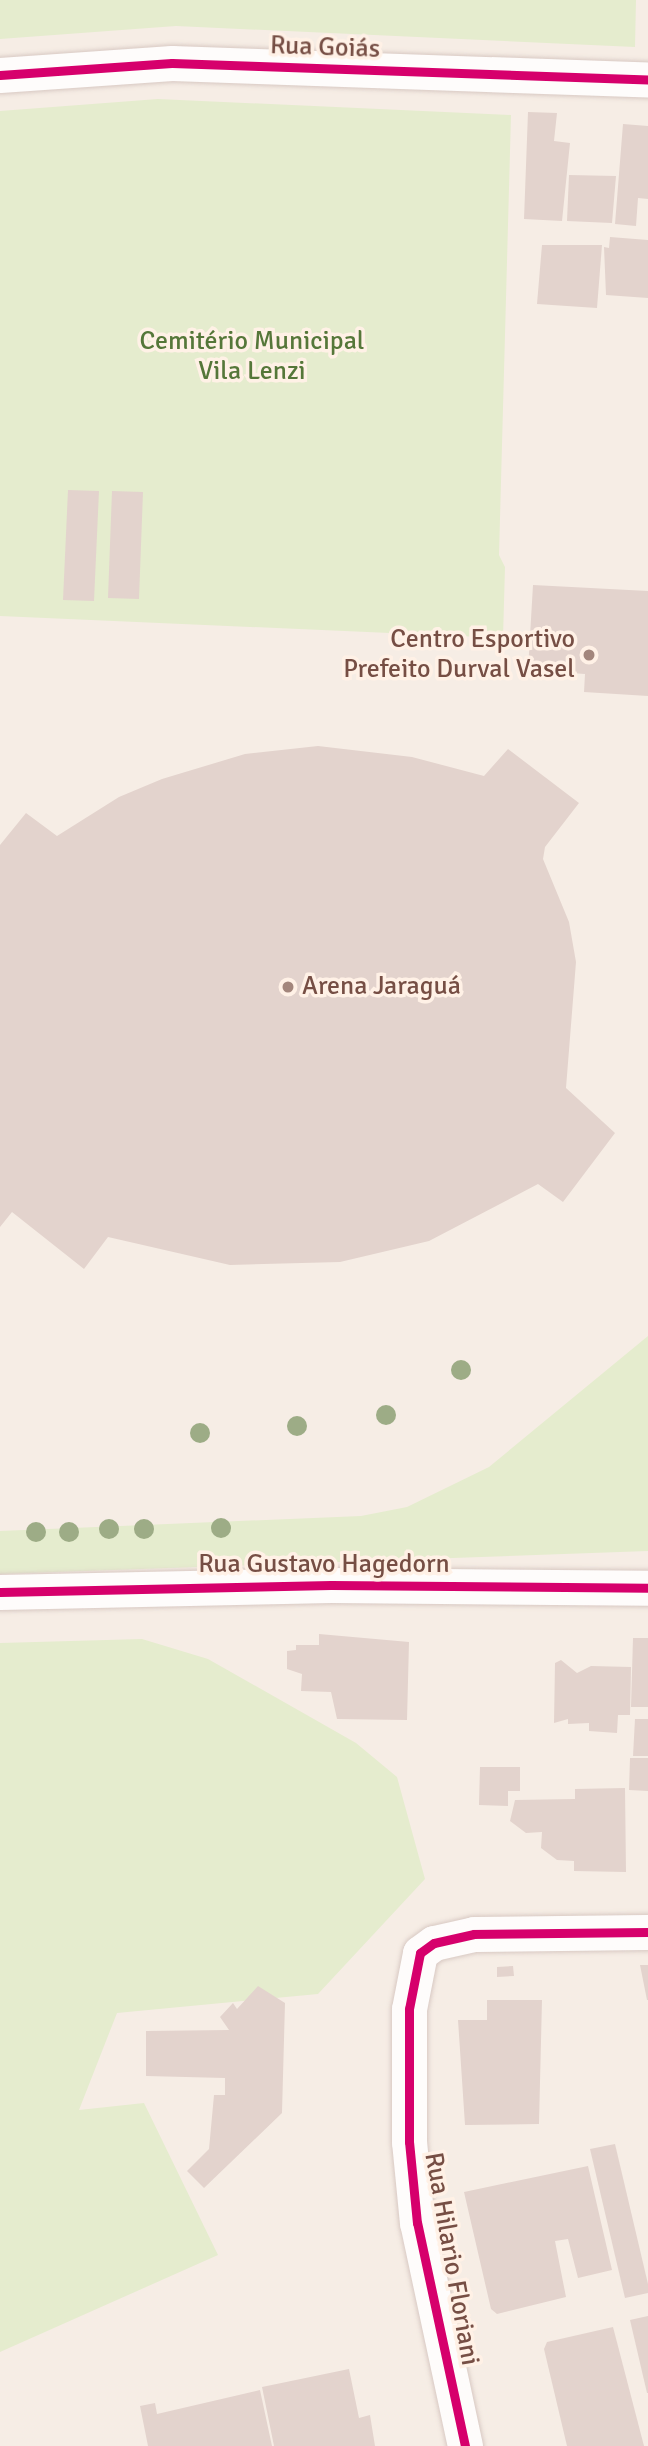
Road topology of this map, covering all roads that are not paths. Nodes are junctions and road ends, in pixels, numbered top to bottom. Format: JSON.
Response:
{"nodes":[{"id":1,"x":0,"y":75,"type":"edge"},
{"id":2,"x":648,"y":80,"type":"edge"},
{"id":3,"x":648,"y":1588,"type":"edge"},
{"id":4,"x":0,"y":1592,"type":"edge"},
{"id":5,"x":648,"y":1932,"type":"edge"},
{"id":6,"x":465,"y":2446,"type":"edge"}],
"edges":[{"from":1,"to":2,"type":"street","name":"Rua Goiás"},
{"from":3,"to":4,"type":"street","name":"Rua Gustavo Hagedorn"},
{"from":5,"to":6,"type":"street","name":"Rua Hilario Floriani"}]}
